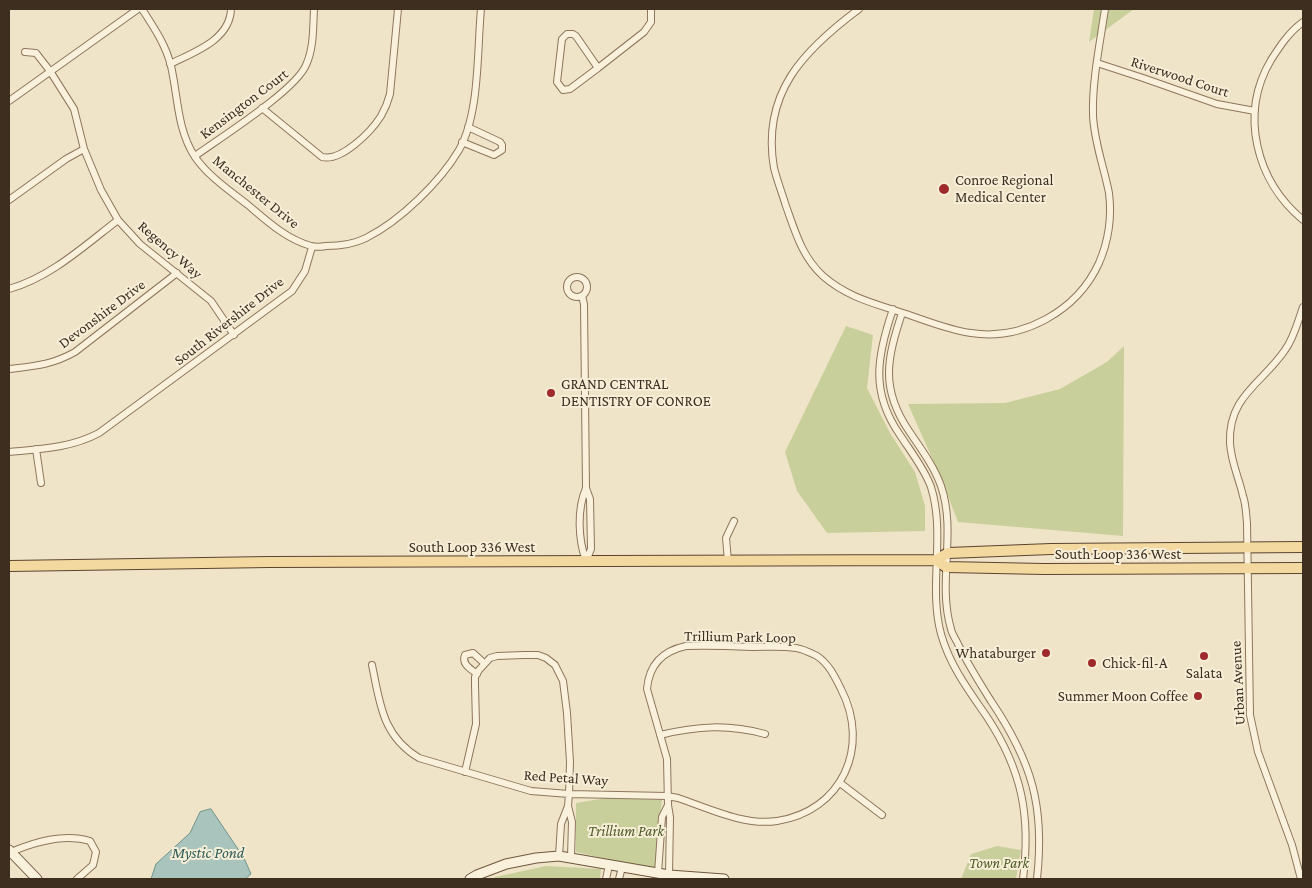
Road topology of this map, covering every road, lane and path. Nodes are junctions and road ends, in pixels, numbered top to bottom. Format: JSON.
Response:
{"nodes":[{"id":1,"x":138,"y":9,"type":"edge"},
{"id":2,"x":142,"y":9,"type":"edge"},
{"id":3,"x":231,"y":9,"type":"edge"},
{"id":4,"x":314,"y":9,"type":"edge"},
{"id":5,"x":398,"y":9,"type":"edge"},
{"id":6,"x":481,"y":9,"type":"edge"},
{"id":7,"x":652,"y":9,"type":"edge"},
{"id":8,"x":859,"y":9,"type":"edge"},
{"id":9,"x":1105,"y":9,"type":"edge"},
{"id":10,"x":1303,"y":22,"type":"edge"},
{"id":11,"x":24,"y":52,"type":"dead end"},
{"id":12,"x":170,"y":64,"type":"junction"},
{"id":13,"x":1097,"y":64,"type":"junction"},
{"id":14,"x":598,"y":68,"type":"junction"},
{"id":15,"x":50,"y":71,"type":"junction"},
{"id":16,"x":9,"y":101,"type":"edge"},
{"id":17,"x":262,"y":108,"type":"junction"},
{"id":18,"x":1255,"y":111,"type":"junction"},
{"id":19,"x":468,"y":127,"type":"junction"},
{"id":20,"x":462,"y":142,"type":"junction"},
{"id":21,"x":84,"y":149,"type":"junction"},
{"id":22,"x":195,"y":156,"type":"junction"},
{"id":23,"x":9,"y":200,"type":"edge"},
{"id":24,"x":118,"y":220,"type":"junction"},
{"id":25,"x":1303,"y":220,"type":"edge"},
{"id":26,"x":312,"y":247,"type":"junction"},
{"id":27,"x":177,"y":273,"type":"junction"},
{"id":28,"x":9,"y":289,"type":"edge"},
{"id":29,"x":582,"y":296,"type":"dead end"},
{"id":30,"x":1303,"y":307,"type":"edge"},
{"id":31,"x":893,"y":309,"type":"junction"},
{"id":32,"x":902,"y":312,"type":"junction"},
{"id":33,"x":234,"y":335,"type":"junction"},
{"id":34,"x":9,"y":369,"type":"edge"},
{"id":35,"x":36,"y":450,"type":"junction"},
{"id":36,"x":9,"y":452,"type":"edge"},
{"id":37,"x":932,"y":466,"type":"junction"},
{"id":38,"x":923,"y":470,"type":"junction"},
{"id":39,"x":41,"y":483,"type":"dead end"},
{"id":40,"x":586,"y":488,"type":"junction"},
{"id":41,"x":734,"y":521,"type":"dead end"},
{"id":42,"x":1247,"y":548,"type":"junction"},
{"id":43,"x":1303,"y":548,"type":"edge"},
{"id":44,"x":948,"y":553,"type":"junction"},
{"id":45,"x":936,"y":560,"type":"junction"},
{"id":46,"x":586,"y":561,"type":"junction"},
{"id":47,"x":728,"y":561,"type":"junction"},
{"id":48,"x":9,"y":566,"type":"edge"},
{"id":49,"x":946,"y":566,"type":"junction"},
{"id":50,"x":1247,"y":568,"type":"junction"},
{"id":51,"x":1303,"y":568,"type":"edge"},
{"id":52,"x":484,"y":663,"type":"junction"},
{"id":53,"x":372,"y":664,"type":"dead end"},
{"id":54,"x":477,"y":674,"type":"junction"},
{"id":55,"x":765,"y":734,"type":"dead end"},
{"id":56,"x":660,"y":735,"type":"junction"},
{"id":57,"x":464,"y":772,"type":"junction"},
{"id":58,"x":840,"y":783,"type":"junction"},
{"id":59,"x":569,"y":794,"type":"junction"},
{"id":60,"x":667,"y":796,"type":"junction"},
{"id":61,"x":568,"y":806,"type":"junction"},
{"id":62,"x":668,"y":806,"type":"junction"},
{"id":63,"x":882,"y":815,"type":"dead end"},
{"id":64,"x":10,"y":851,"type":"edge"},
{"id":65,"x":559,"y":856,"type":"junction"},
{"id":66,"x":571,"y":857,"type":"junction"},
{"id":67,"x":608,"y":865,"type":"junction"},
{"id":68,"x":622,"y":867,"type":"junction"},
{"id":69,"x":658,"y":873,"type":"junction"},
{"id":70,"x":670,"y":875,"type":"junction"},
{"id":71,"x":37,"y":879,"type":"edge"},
{"id":72,"x":77,"y":879,"type":"edge"},
{"id":73,"x":470,"y":879,"type":"edge"},
{"id":74,"x":606,"y":879,"type":"edge"},
{"id":75,"x":619,"y":879,"type":"edge"},
{"id":76,"x":724,"y":879,"type":"edge"},
{"id":77,"x":1023,"y":879,"type":"edge"},
{"id":78,"x":1037,"y":879,"type":"edge"},
{"id":79,"x":1301,"y":879,"type":"edge"}],
"edges":[{"from":1,"to":15,"type":"street"},
{"from":2,"to":12,"type":"street","name":"Manchester Drive"},
{"from":3,"to":12,"type":"street"},
{"from":4,"to":17,"type":"street","name":"Kensington Court"},
{"from":5,"to":17,"type":"street"},
{"from":6,"to":19,"type":"street"},
{"from":7,"to":14,"type":"street"},
{"from":8,"to":31,"type":"street"},
{"from":9,"to":13,"type":"street"},
{"from":10,"to":18,"type":"street"},
{"from":11,"to":15,"type":"street","name":"Regency Way"},
{"from":12,"to":22,"type":"street","name":"Manchester Drive"},
{"from":13,"to":18,"type":"street","name":"Riverwood Court"},
{"from":13,"to":32,"type":"street"},
{"from":14,"to":14,"type":"street"},
{"from":15,"to":16,"type":"street"},
{"from":15,"to":21,"type":"street","name":"Regency Way"},
{"from":17,"to":22,"type":"street","name":"Kensington Court"},
{"from":18,"to":25,"type":"street"},
{"from":19,"to":20,"type":"street"},
{"from":19,"to":20,"type":"street"},
{"from":20,"to":26,"type":"street"},
{"from":21,"to":23,"type":"street"},
{"from":21,"to":24,"type":"street","name":"Regency Way"},
{"from":22,"to":26,"type":"street","name":"Manchester Drive"},
{"from":24,"to":27,"type":"street","name":"Regency Way"},
{"from":24,"to":28,"type":"street"},
{"from":26,"to":33,"type":"street","name":"South Rivershire Drive"},
{"from":27,"to":33,"type":"street","name":"Regency Way"},
{"from":27,"to":34,"type":"street","name":"Devonshire Drive"},
{"from":29,"to":40,"type":"street"},
{"from":30,"to":42,"type":"street","name":"Urban Avenue"},
{"from":31,"to":32,"type":"street"},
{"from":31,"to":38,"type":"street"},
{"from":32,"to":37,"type":"street"},
{"from":33,"to":35,"type":"street","name":"South Rivershire Drive"},
{"from":35,"to":36,"type":"street","name":"South Rivershire Drive"},
{"from":35,"to":39,"type":"street"},
{"from":37,"to":38,"type":"street"},
{"from":37,"to":44,"type":"street"},
{"from":38,"to":45,"type":"street"},
{"from":40,"to":46,"type":"street"},
{"from":40,"to":46,"type":"street"},
{"from":41,"to":47,"type":"street"},
{"from":42,"to":43,"type":"main road","name":"South Loop 336 West"},
{"from":42,"to":44,"type":"main road","name":"South Loop 336 West"},
{"from":42,"to":50,"type":"street","name":"Urban Avenue"},
{"from":44,"to":45,"type":"main road","name":"South Loop 336 West"},
{"from":44,"to":49,"type":"street"},
{"from":45,"to":47,"type":"main road","name":"South Loop 336 West"},
{"from":45,"to":49,"type":"main road","name":"South Loop 336 West"},
{"from":45,"to":77,"type":"street"},
{"from":46,"to":47,"type":"main road","name":"South Loop 336 West"},
{"from":46,"to":48,"type":"main road","name":"South Loop 336 West"},
{"from":49,"to":50,"type":"main road","name":"South Loop 336 West"},
{"from":49,"to":78,"type":"street"},
{"from":50,"to":51,"type":"main road","name":"South Loop 336 West"},
{"from":50,"to":79,"type":"street","name":"Urban Avenue"},
{"from":52,"to":54,"type":"street"},
{"from":52,"to":54,"type":"street"},
{"from":52,"to":59,"type":"street"},
{"from":53,"to":57,"type":"street","name":"Red Petal Way"},
{"from":54,"to":57,"type":"street"},
{"from":55,"to":56,"type":"street"},
{"from":56,"to":58,"type":"street","name":"Trillium Park Loop"},
{"from":56,"to":60,"type":"street","name":"Trillium Park Loop"},
{"from":57,"to":59,"type":"street","name":"Red Petal Way"},
{"from":58,"to":60,"type":"street","name":"Trillium Park Loop"},
{"from":58,"to":63,"type":"street"},
{"from":59,"to":60,"type":"street","name":"Red Petal Way"},
{"from":59,"to":61,"type":"street"},
{"from":60,"to":62,"type":"street","name":"Trillium Park Loop"},
{"from":61,"to":65,"type":"street"},
{"from":61,"to":66,"type":"street"},
{"from":62,"to":69,"type":"street","name":"Trillium Park Loop"},
{"from":62,"to":70,"type":"street","name":"Trillium Park Loop"},
{"from":64,"to":71,"type":"street"},
{"from":64,"to":72,"type":"street"},
{"from":65,"to":66,"type":"street"},
{"from":65,"to":73,"type":"street"},
{"from":66,"to":67,"type":"street"},
{"from":67,"to":68,"type":"street"},
{"from":67,"to":74,"type":"street"},
{"from":68,"to":69,"type":"street"},
{"from":68,"to":75,"type":"street"},
{"from":69,"to":70,"type":"street"},
{"from":70,"to":76,"type":"street"}]}
